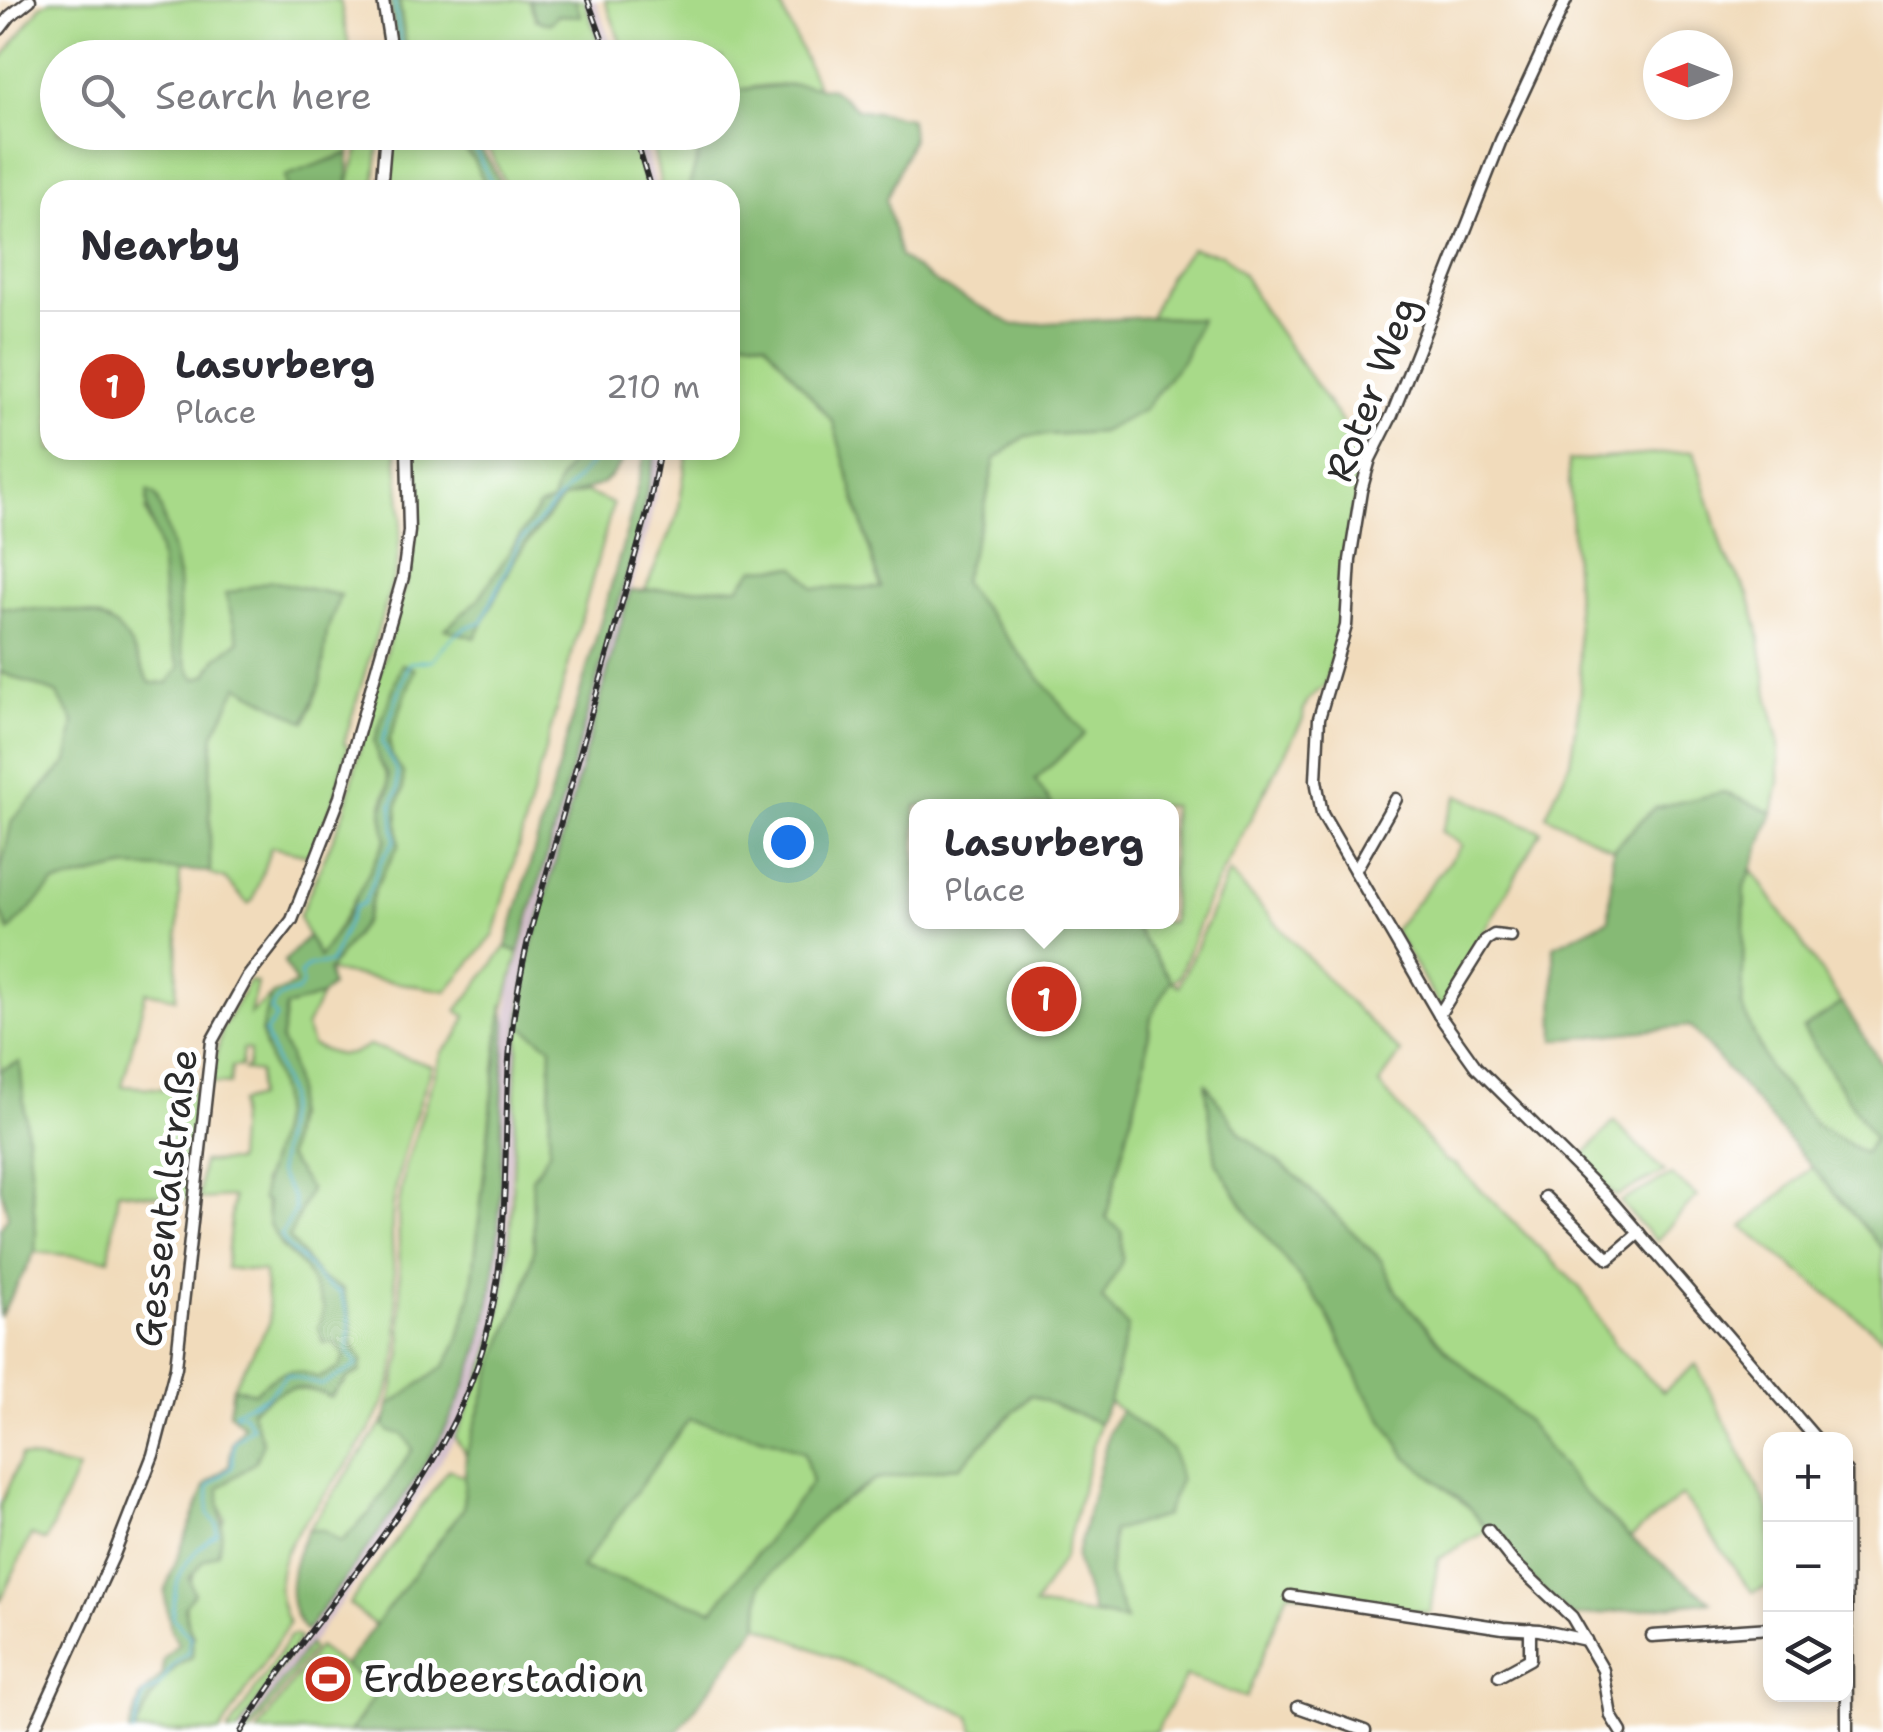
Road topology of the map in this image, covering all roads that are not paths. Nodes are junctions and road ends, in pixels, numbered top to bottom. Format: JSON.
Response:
{"nodes":[{"id":1,"x":30,"y":0,"type":"edge"},
{"id":2,"x":383,"y":0,"type":"edge"},
{"id":3,"x":1566,"y":0,"type":"edge"},
{"id":4,"x":0,"y":30,"type":"edge"},
{"id":5,"x":389,"y":40,"type":"edge"},
{"id":6,"x":384,"y":150,"type":"edge"},
{"id":7,"x":382,"y":180,"type":"edge"},
{"id":8,"x":407,"y":460,"type":"edge"},
{"id":9,"x":1396,"y":798,"type":"dead end"},
{"id":10,"x":1355,"y":870,"type":"junction"},
{"id":11,"x":1511,"y":937,"type":"dead end"},
{"id":12,"x":1439,"y":1016,"type":"junction"},
{"id":13,"x":1545,"y":1198,"type":"dead end"},
{"id":14,"x":1639,"y":1233,"type":"junction"},
{"id":15,"x":1810,"y":1432,"type":"edge"},
{"id":16,"x":1846,"y":1522,"type":"edge"},
{"id":17,"x":1488,"y":1530,"type":"dead end"},
{"id":18,"x":1290,"y":1596,"type":"dead end"},
{"id":19,"x":1847,"y":1612,"type":"edge"},
{"id":20,"x":1763,"y":1628,"type":"edge"},
{"id":21,"x":1530,"y":1629,"type":"junction"},
{"id":22,"x":1652,"y":1636,"type":"dead end"},
{"id":23,"x":1586,"y":1640,"type":"junction"},
{"id":24,"x":1499,"y":1676,"type":"dead end"},
{"id":25,"x":1847,"y":1702,"type":"edge"},
{"id":26,"x":1298,"y":1707,"type":"dead end"},
{"id":27,"x":1367,"y":1731,"type":"edge"},
{"id":28,"x":33,"y":1732,"type":"edge"},
{"id":29,"x":1356,"y":1732,"type":"edge"},
{"id":30,"x":1620,"y":1732,"type":"edge"},
{"id":31,"x":1847,"y":1732,"type":"edge"}],
"edges":[{"from":1,"to":4,"type":"street"},
{"from":2,"to":5,"type":"street"},
{"from":3,"to":10,"type":"street","name":"Roter Weg"},
{"from":6,"to":7,"type":"street"},
{"from":8,"to":28,"type":"street","name":"Gessentalstraße"},
{"from":9,"to":10,"type":"street"},
{"from":10,"to":12,"type":"street","name":"Roter Weg"},
{"from":11,"to":12,"type":"street"},
{"from":12,"to":14,"type":"street","name":"Roter Weg"},
{"from":13,"to":14,"type":"street"},
{"from":14,"to":15,"type":"street","name":"Roter Weg"},
{"from":16,"to":19,"type":"street"},
{"from":17,"to":23,"type":"street"},
{"from":18,"to":21,"type":"street"},
{"from":20,"to":22,"type":"street"},
{"from":21,"to":23,"type":"street"},
{"from":21,"to":24,"type":"street"},
{"from":23,"to":30,"type":"street"},
{"from":25,"to":31,"type":"street"},
{"from":26,"to":27,"type":"street"},
{"from":27,"to":29,"type":"street"}]}
